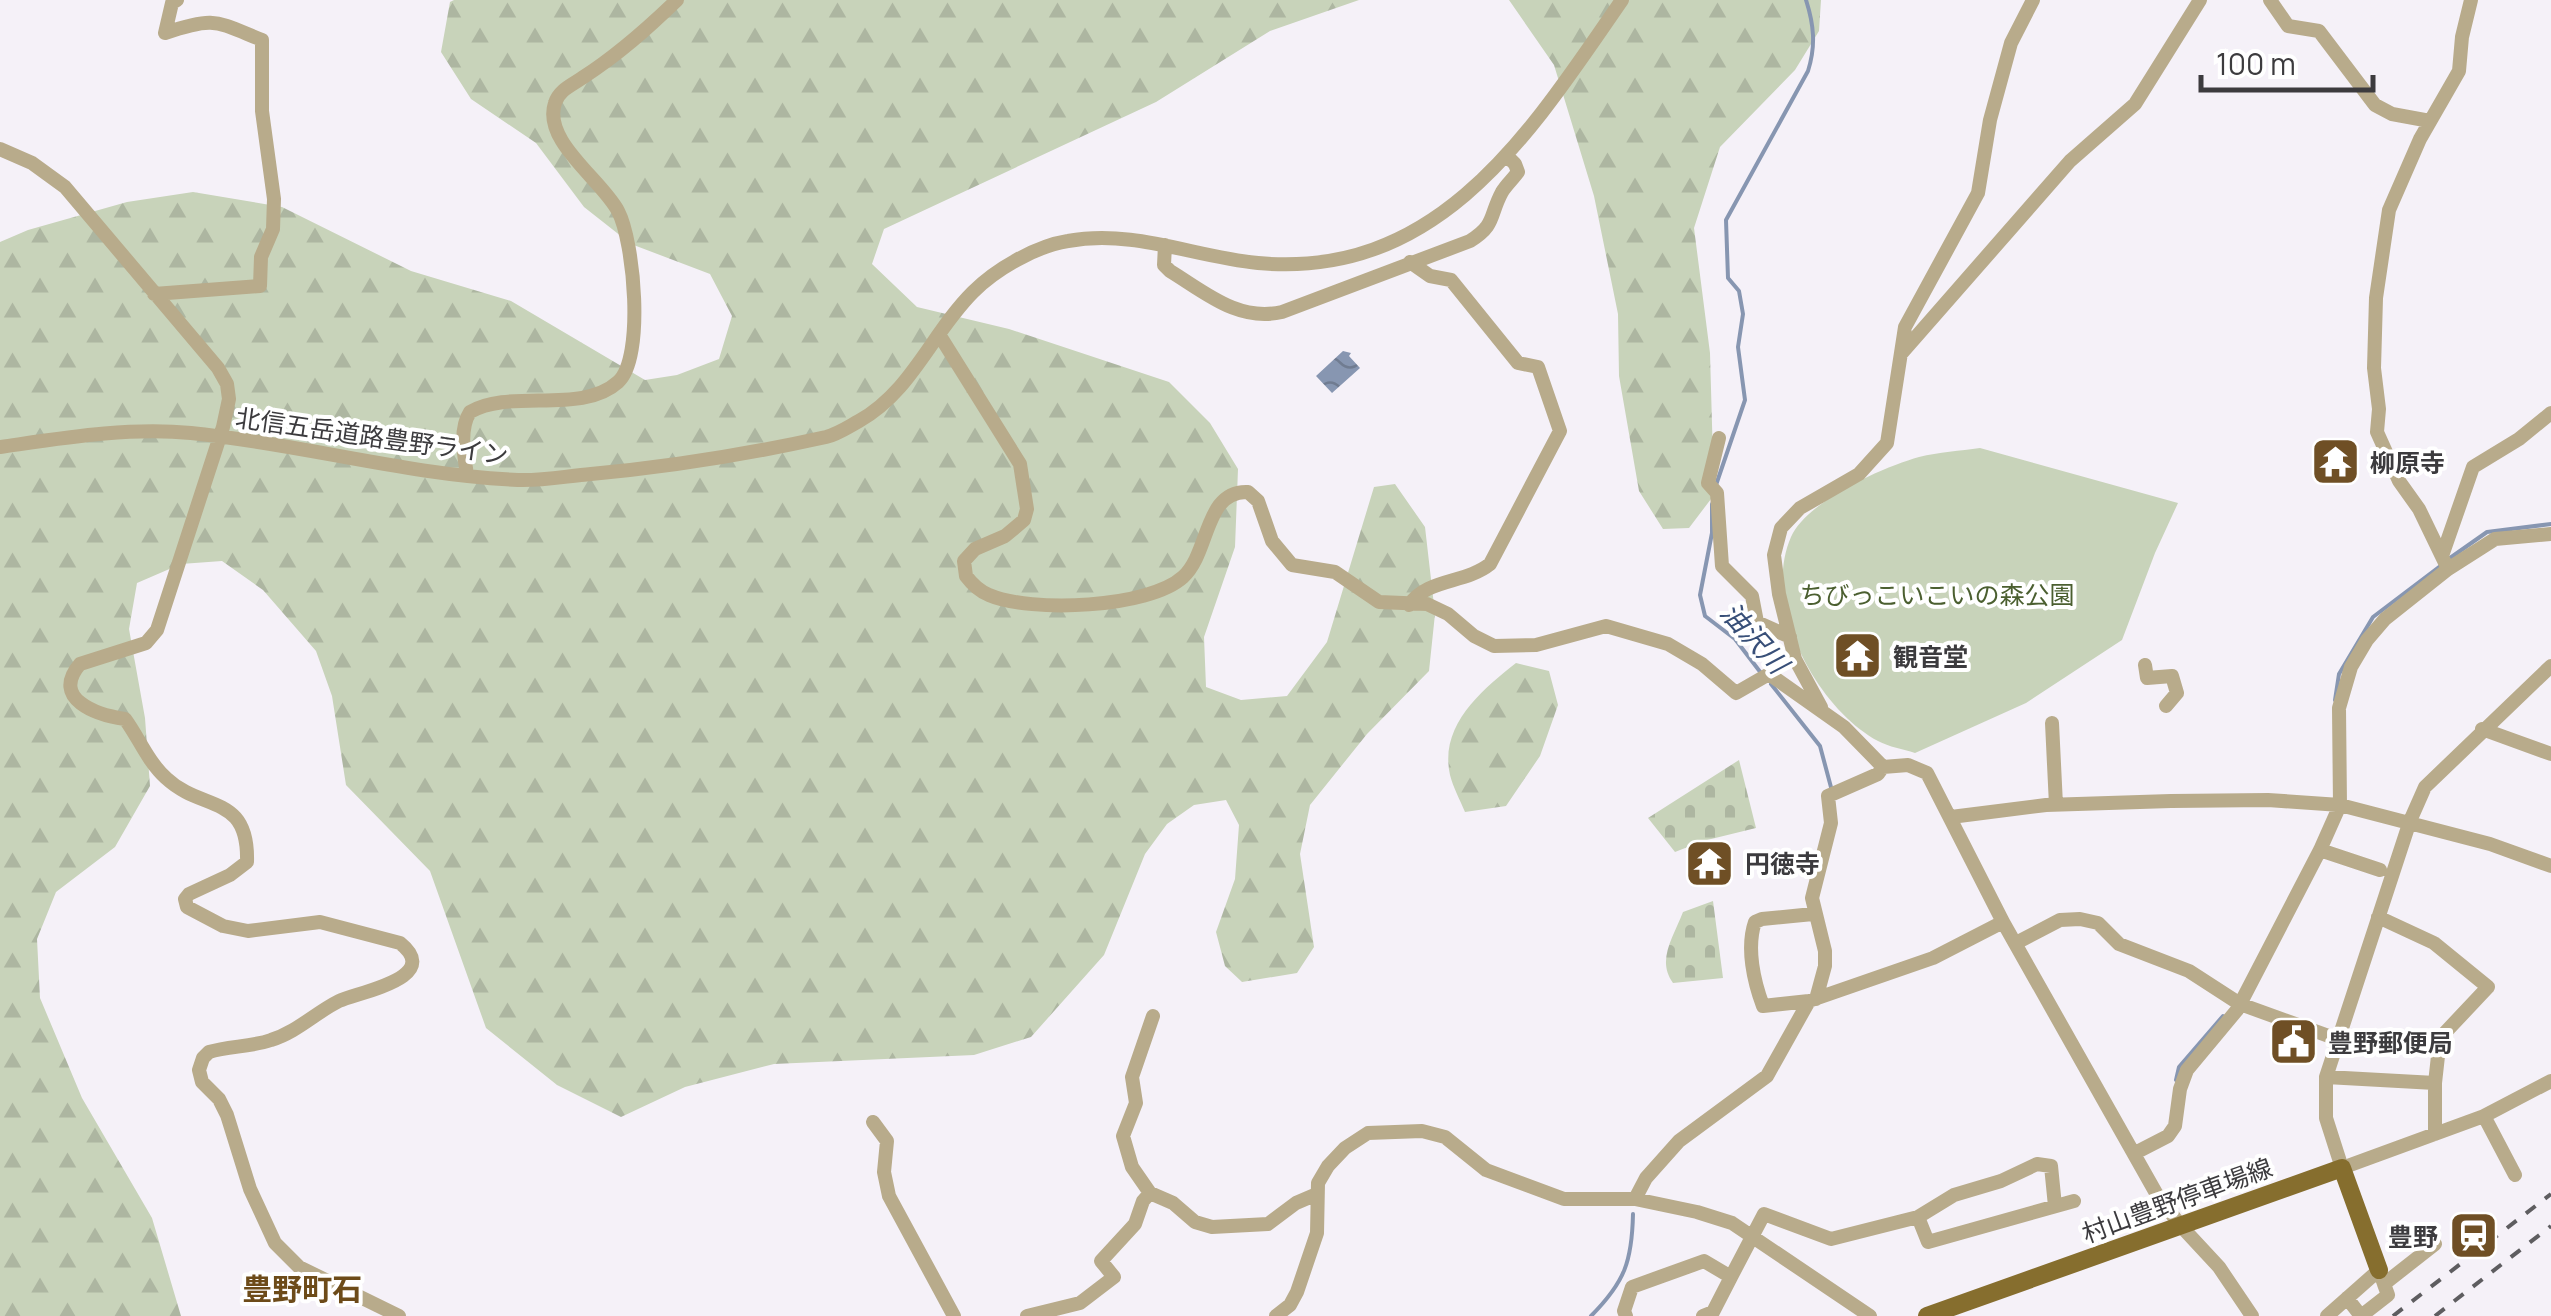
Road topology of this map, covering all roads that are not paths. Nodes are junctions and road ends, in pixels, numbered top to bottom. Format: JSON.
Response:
{"nodes":[{"id":1,"x":177,"y":0,"type":"edge"},
{"id":2,"x":677,"y":0,"type":"edge"},
{"id":3,"x":1622,"y":0,"type":"edge"},
{"id":4,"x":2033,"y":0,"type":"edge"},
{"id":5,"x":2200,"y":0,"type":"edge"},
{"id":6,"x":2270,"y":0,"type":"edge"},
{"id":7,"x":2471,"y":0,"type":"edge"},
{"id":8,"x":2430,"y":121,"type":"junction"},
{"id":9,"x":0,"y":148,"type":"edge"},
{"id":10,"x":1506,"y":156,"type":"junction"},
{"id":11,"x":1165,"y":244,"type":"junction"},
{"id":12,"x":1410,"y":262,"type":"junction"},
{"id":13,"x":154,"y":294,"type":"junction"},
{"id":14,"x":940,"y":336,"type":"junction"},
{"id":15,"x":1901,"y":354,"type":"junction"},
{"id":16,"x":2551,"y":414,"type":"edge"},
{"id":17,"x":220,"y":437,"type":"junction"},
{"id":18,"x":1719,"y":438,"type":"dead end"},
{"id":19,"x":0,"y":446,"type":"edge"},
{"id":20,"x":467,"y":475,"type":"junction"},
{"id":21,"x":2551,"y":534,"type":"edge"},
{"id":22,"x":2445,"y":563,"type":"junction"},
{"id":23,"x":1409,"y":605,"type":"junction"},
{"id":24,"x":1790,"y":637,"type":"junction"},
{"id":25,"x":2145,"y":665,"type":"dead end"},
{"id":26,"x":2551,"y":666,"type":"edge"},
{"id":27,"x":2166,"y":706,"type":"dead end"},
{"id":28,"x":1822,"y":709,"type":"junction"},
{"id":29,"x":2052,"y":723,"type":"dead end"},
{"id":30,"x":2482,"y":728,"type":"junction"},
{"id":31,"x":2551,"y":754,"type":"edge"},
{"id":32,"x":1882,"y":767,"type":"junction"},
{"id":33,"x":2056,"y":805,"type":"junction"},
{"id":34,"x":2340,"y":805,"type":"junction"},
{"id":35,"x":1951,"y":817,"type":"junction"},
{"id":36,"x":2410,"y":821,"type":"junction"},
{"id":37,"x":2320,"y":850,"type":"junction"},
{"id":38,"x":2551,"y":866,"type":"edge"},
{"id":39,"x":2380,"y":870,"type":"dead end"},
{"id":40,"x":1813,"y":914,"type":"junction"},
{"id":41,"x":2378,"y":917,"type":"junction"},
{"id":42,"x":2003,"y":922,"type":"junction"},
{"id":43,"x":2016,"y":943,"type":"junction"},
{"id":44,"x":1815,"y":1000,"type":"junction"},
{"id":45,"x":2240,"y":1004,"type":"junction"},
{"id":46,"x":1154,"y":1016,"type":"dead end"},
{"id":47,"x":2337,"y":1039,"type":"junction"},
{"id":48,"x":2326,"y":1077,"type":"junction"},
{"id":49,"x":2551,"y":1082,"type":"edge"},
{"id":50,"x":2436,"y":1083,"type":"junction"},
{"id":51,"x":2484,"y":1116,"type":"junction"},
{"id":52,"x":874,"y":1122,"type":"dead end"},
{"id":53,"x":2435,"y":1134,"type":"junction"},
{"id":54,"x":2135,"y":1152,"type":"junction"},
{"id":55,"x":2342,"y":1168,"type":"junction"},
{"id":56,"x":2516,"y":1175,"type":"dead end"},
{"id":57,"x":1150,"y":1192,"type":"junction"},
{"id":58,"x":1317,"y":1194,"type":"junction"},
{"id":59,"x":1635,"y":1199,"type":"junction"},
{"id":60,"x":2074,"y":1201,"type":"dead end"},
{"id":61,"x":2055,"y":1206,"type":"junction"},
{"id":62,"x":1918,"y":1218,"type":"junction"},
{"id":63,"x":2180,"y":1225,"type":"junction"},
{"id":64,"x":1752,"y":1234,"type":"junction"},
{"id":65,"x":2435,"y":1244,"type":"dead end"},
{"id":66,"x":1732,"y":1277,"type":"junction"},
{"id":67,"x":2382,"y":1277,"type":"junction"},
{"id":68,"x":2347,"y":1298,"type":"junction"},
{"id":69,"x":1083,"y":1309,"type":"edge"},
{"id":70,"x":399,"y":1316,"type":"edge"},
{"id":71,"x":954,"y":1316,"type":"edge"},
{"id":72,"x":1028,"y":1316,"type":"edge"},
{"id":73,"x":1276,"y":1316,"type":"edge"},
{"id":74,"x":1626,"y":1316,"type":"edge"},
{"id":75,"x":1703,"y":1316,"type":"edge"},
{"id":76,"x":1870,"y":1316,"type":"edge"},
{"id":77,"x":1927,"y":1316,"type":"edge"},
{"id":78,"x":2252,"y":1316,"type":"edge"},
{"id":79,"x":2327,"y":1316,"type":"edge"}],
"edges":[{"from":1,"to":13,"type":"street"},
{"from":2,"to":20,"type":"street"},
{"from":3,"to":10,"type":"street","name":"北信五岳道路豊野ライン"},
{"from":4,"to":15,"type":"street"},
{"from":5,"to":15,"type":"street"},
{"from":6,"to":8,"type":"street"},
{"from":7,"to":8,"type":"street"},
{"from":8,"to":22,"type":"street"},
{"from":9,"to":13,"type":"street"},
{"from":10,"to":11,"type":"street","name":"北信五岳道路豊野ライン"},
{"from":10,"to":12,"type":"street"},
{"from":11,"to":12,"type":"street"},
{"from":11,"to":14,"type":"street","name":"北信五岳道路豊野ライン"},
{"from":12,"to":23,"type":"street"},
{"from":13,"to":17,"type":"street"},
{"from":14,"to":20,"type":"street","name":"北信五岳道路豊野ライン"},
{"from":14,"to":23,"type":"street"},
{"from":15,"to":24,"type":"street"},
{"from":16,"to":22,"type":"street"},
{"from":17,"to":19,"type":"street","name":"北信五岳道路豊野ライン"},
{"from":17,"to":20,"type":"street","name":"北信五岳道路豊野ライン"},
{"from":17,"to":70,"type":"street"},
{"from":18,"to":24,"type":"street"},
{"from":21,"to":22,"type":"street"},
{"from":22,"to":34,"type":"street"},
{"from":23,"to":28,"type":"street"},
{"from":24,"to":28,"type":"street"},
{"from":25,"to":27,"type":"street"},
{"from":26,"to":30,"type":"street"},
{"from":28,"to":32,"type":"street"},
{"from":29,"to":33,"type":"street"},
{"from":30,"to":31,"type":"street"},
{"from":30,"to":36,"type":"street"},
{"from":32,"to":35,"type":"street"},
{"from":32,"to":40,"type":"street"},
{"from":33,"to":34,"type":"street"},
{"from":33,"to":35,"type":"street"},
{"from":34,"to":36,"type":"street"},
{"from":34,"to":37,"type":"street"},
{"from":35,"to":42,"type":"street"},
{"from":36,"to":38,"type":"street"},
{"from":36,"to":41,"type":"street"},
{"from":37,"to":39,"type":"street"},
{"from":37,"to":45,"type":"street"},
{"from":40,"to":44,"type":"street"},
{"from":40,"to":44,"type":"street"},
{"from":41,"to":47,"type":"street"},
{"from":41,"to":50,"type":"street"},
{"from":42,"to":43,"type":"street"},
{"from":42,"to":44,"type":"street"},
{"from":43,"to":45,"type":"street"},
{"from":43,"to":54,"type":"street"},
{"from":44,"to":59,"type":"street"},
{"from":45,"to":47,"type":"street"},
{"from":45,"to":54,"type":"street"},
{"from":46,"to":57,"type":"street"},
{"from":47,"to":48,"type":"street"},
{"from":48,"to":50,"type":"street"},
{"from":48,"to":55,"type":"street"},
{"from":49,"to":51,"type":"street"},
{"from":50,"to":53,"type":"street"},
{"from":51,"to":53,"type":"street"},
{"from":51,"to":56,"type":"street"},
{"from":52,"to":71,"type":"street"},
{"from":53,"to":55,"type":"street"},
{"from":54,"to":63,"type":"street"},
{"from":55,"to":63,"type":"main road","name":"村山豊野停車場線"},
{"from":55,"to":67,"type":"main road"},
{"from":57,"to":58,"type":"street"},
{"from":57,"to":69,"type":"street"},
{"from":58,"to":59,"type":"street"},
{"from":58,"to":73,"type":"street"},
{"from":59,"to":64,"type":"street"},
{"from":60,"to":61,"type":"street"},
{"from":61,"to":62,"type":"street"},
{"from":61,"to":62,"type":"street"},
{"from":62,"to":64,"type":"street"},
{"from":63,"to":77,"type":"main road","name":"村山豊野停車場線"},
{"from":63,"to":78,"type":"street"},
{"from":64,"to":66,"type":"street"},
{"from":64,"to":76,"type":"street"},
{"from":65,"to":67,"type":"street"},
{"from":66,"to":74,"type":"street"},
{"from":66,"to":75,"type":"street"},
{"from":67,"to":68,"type":"street"},
{"from":67,"to":68,"type":"street"},
{"from":68,"to":79,"type":"street"},
{"from":69,"to":72,"type":"street"}]}
